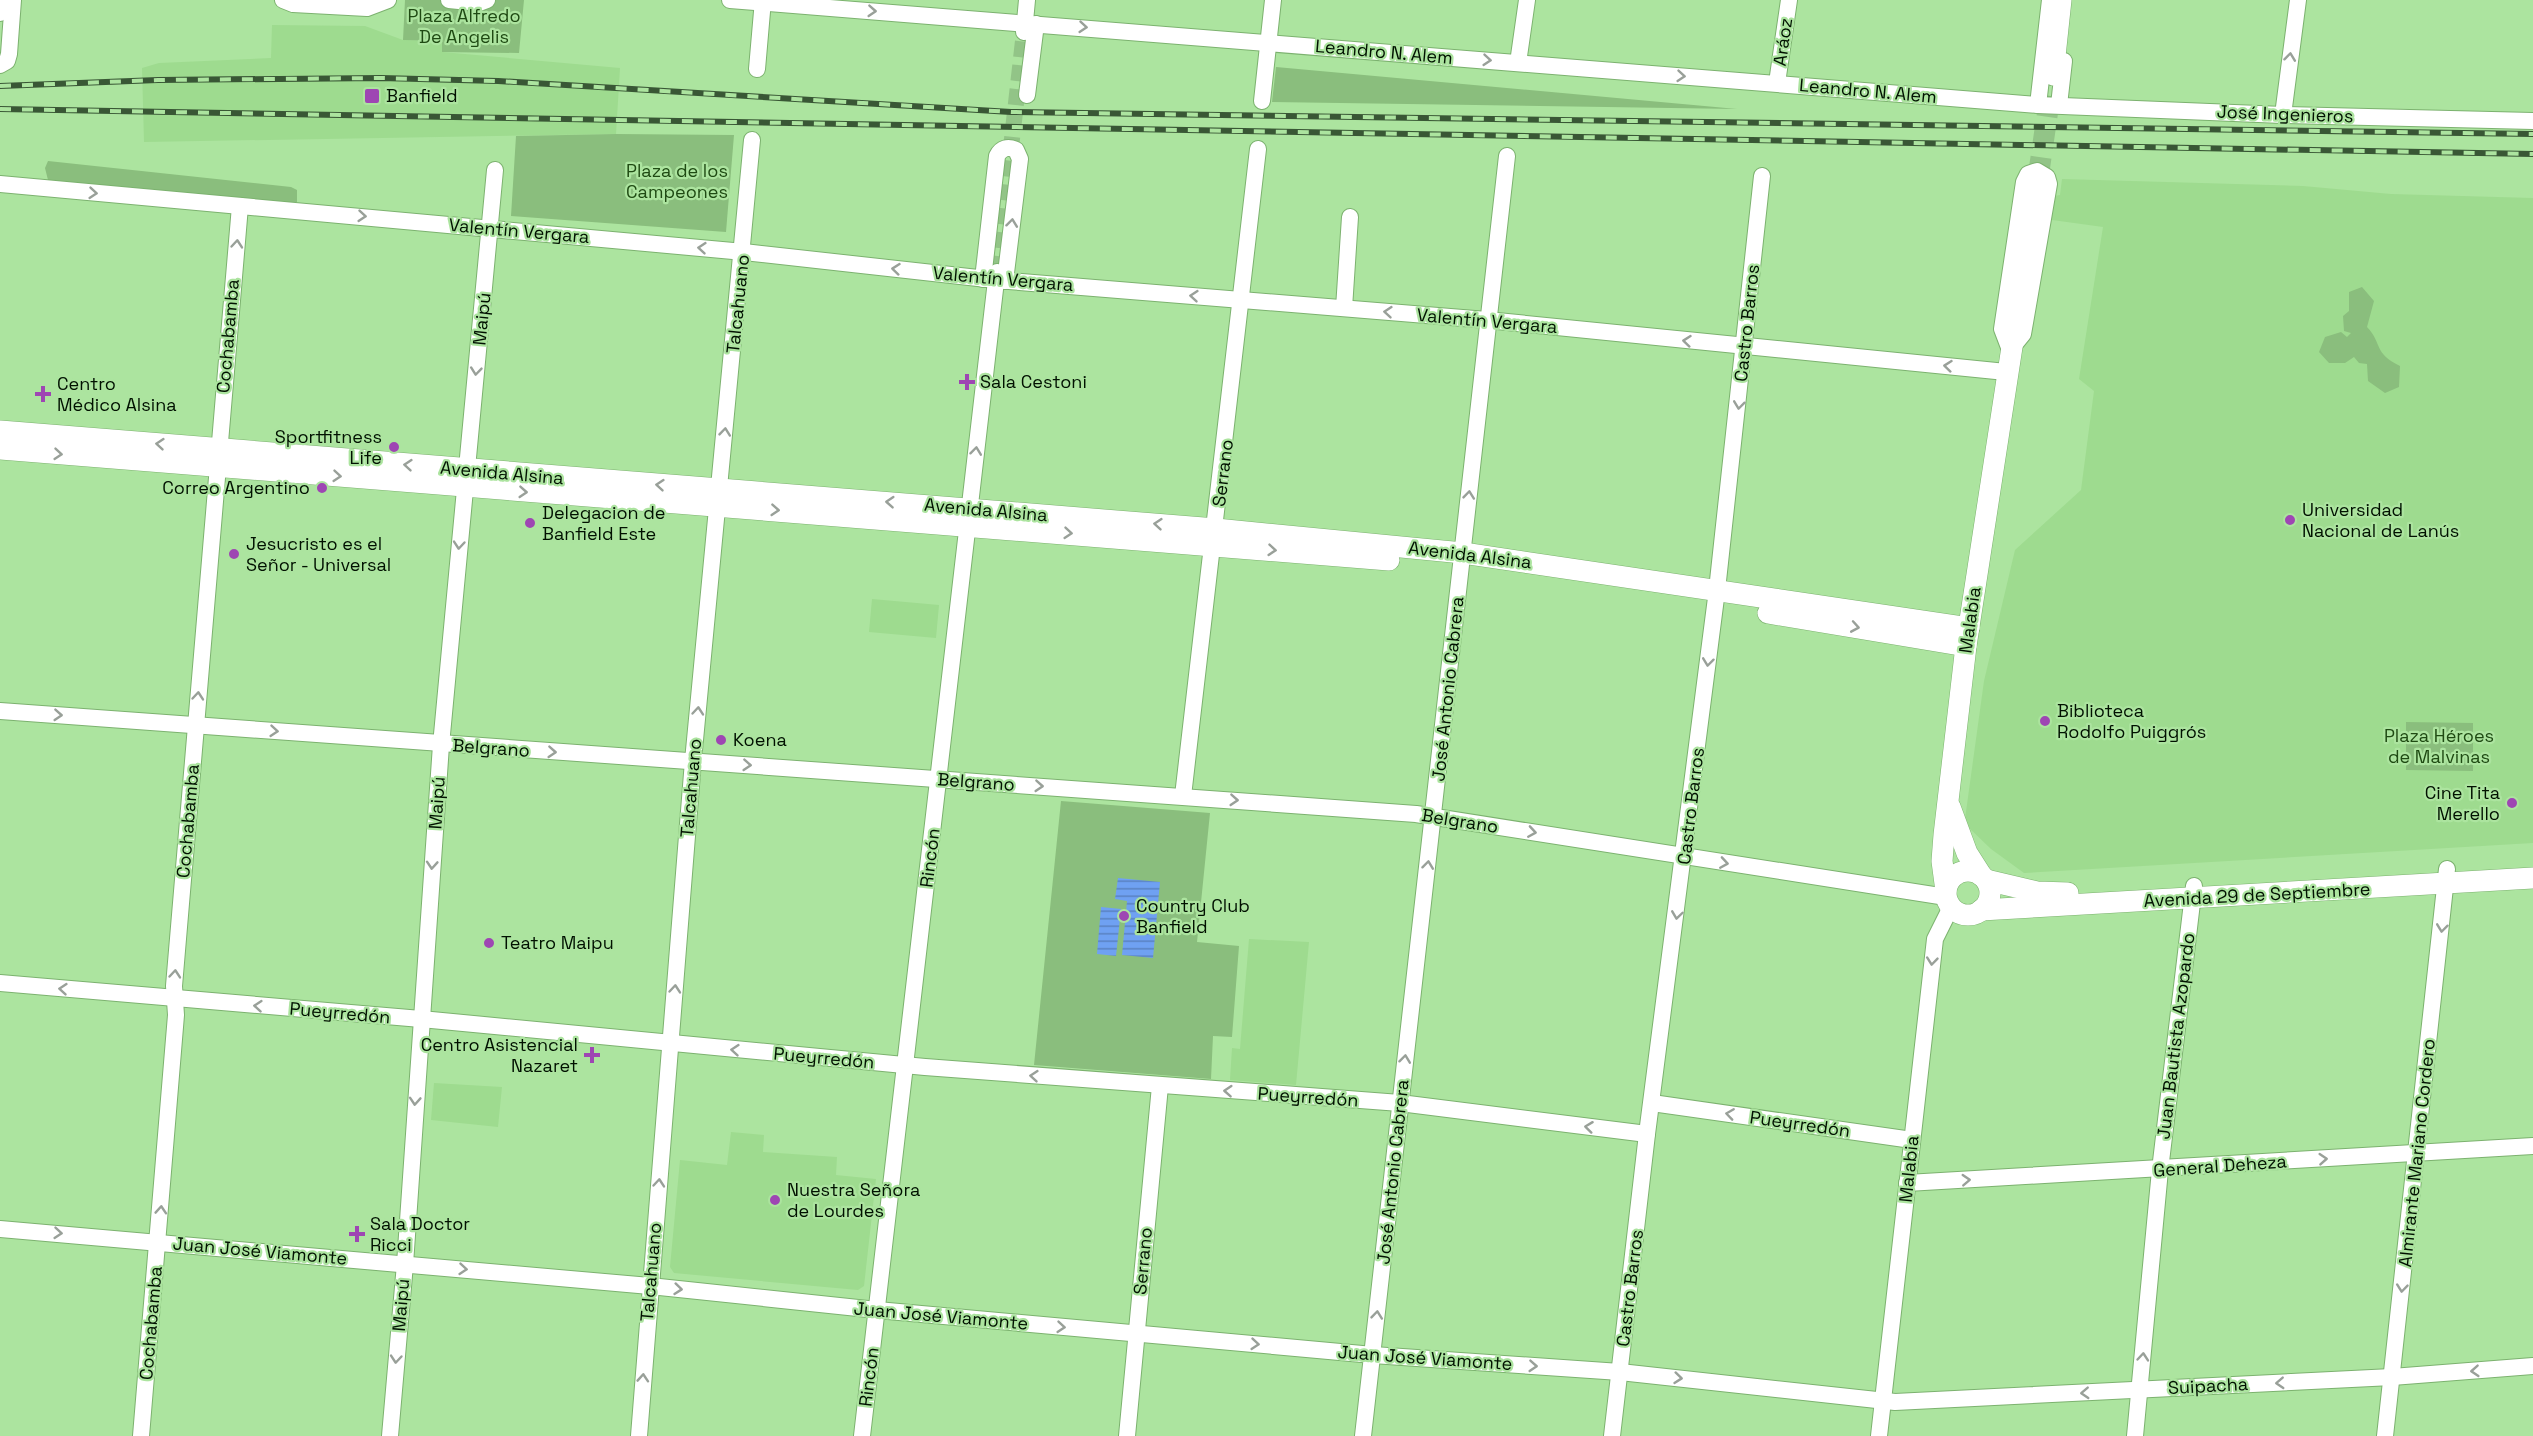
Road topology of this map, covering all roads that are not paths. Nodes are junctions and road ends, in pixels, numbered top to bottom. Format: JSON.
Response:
{"nodes":[{"id":1,"x":1,"y":0,"type":"edge"},
{"id":2,"x":13,"y":0,"type":"edge"},
{"id":3,"x":283,"y":0,"type":"edge"},
{"id":4,"x":388,"y":0,"type":"edge"},
{"id":5,"x":449,"y":0,"type":"edge"},
{"id":6,"x":487,"y":0,"type":"edge"},
{"id":7,"x":730,"y":0,"type":"edge"},
{"id":8,"x":1027,"y":0,"type":"edge"},
{"id":9,"x":1273,"y":0,"type":"edge"},
{"id":10,"x":1527,"y":0,"type":"edge"},
{"id":11,"x":1789,"y":0,"type":"edge"},
{"id":12,"x":2050,"y":0,"type":"edge"},
{"id":13,"x":2061,"y":0,"type":"edge"},
{"id":14,"x":2071,"y":0,"type":"edge"},
{"id":15,"x":2298,"y":0,"type":"edge"},
{"id":16,"x":763,"y":2,"type":"edge"},
{"id":17,"x":0,"y":13,"type":"edge"},
{"id":18,"x":1028,"y":26,"type":"junction"},
{"id":19,"x":1268,"y":42,"type":"junction"},
{"id":20,"x":1518,"y":63,"type":"junction"},
{"id":21,"x":0,"y":65,"type":"edge"},
{"id":22,"x":757,"y":69,"type":"dead end"},
{"id":23,"x":2053,"y":75,"type":"tunnel mouth"},
{"id":24,"x":1777,"y":83,"type":"junction"},
{"id":25,"x":1027,"y":95,"type":"dead end"},
{"id":26,"x":1262,"y":101,"type":"dead end"},
{"id":27,"x":2038,"y":105,"type":"junction"},
{"id":28,"x":2058,"y":105,"type":"junction"},
{"id":29,"x":2283,"y":115,"type":"junction"},
{"id":30,"x":2533,"y":121,"type":"edge"},
{"id":31,"x":752,"y":140,"type":"dead end"},
{"id":32,"x":1258,"y":149,"type":"dead end"},
{"id":33,"x":1507,"y":156,"type":"dead end"},
{"id":34,"x":495,"y":170,"type":"dead end"},
{"id":35,"x":1762,"y":176,"type":"dead end"},
{"id":36,"x":2038,"y":177,"type":"tunnel mouth"},
{"id":37,"x":0,"y":184,"type":"edge"},
{"id":38,"x":240,"y":206,"type":"junction"},
{"id":39,"x":1350,"y":217,"type":"dead end"},
{"id":40,"x":491,"y":229,"type":"junction"},
{"id":41,"x":744,"y":252,"type":"junction"},
{"id":42,"x":995,"y":278,"type":"junction"},
{"id":43,"x":1243,"y":299,"type":"junction"},
{"id":44,"x":1344,"y":308,"type":"junction"},
{"id":45,"x":1487,"y":321,"type":"junction"},
{"id":46,"x":1745,"y":346,"type":"junction"},
{"id":47,"x":2010,"y":350,"type":"junction"},
{"id":48,"x":2006,"y":372,"type":"junction"},
{"id":49,"x":0,"y":430,"type":"edge"},
{"id":50,"x":0,"y":449,"type":"edge"},
{"id":51,"x":217,"y":458,"type":"junction"},
{"id":52,"x":466,"y":478,"type":"junction"},
{"id":53,"x":718,"y":498,"type":"junction"},
{"id":54,"x":968,"y":517,"type":"junction"},
{"id":55,"x":1215,"y":537,"type":"junction"},
{"id":56,"x":1462,"y":560,"type":"junction"},
{"id":57,"x":1716,"y":597,"type":"junction"},
{"id":58,"x":1967,"y":637,"type":"junction"},
{"id":59,"x":0,"y":711,"type":"edge"},
{"id":60,"x":196,"y":724,"type":"junction"},
{"id":61,"x":441,"y":745,"type":"junction"},
{"id":62,"x":693,"y":761,"type":"junction"},
{"id":63,"x":939,"y":780,"type":"junction"},
{"id":64,"x":1183,"y":796,"type":"junction"},
{"id":65,"x":1949,"y":803,"type":"junction"},
{"id":66,"x":1434,"y":816,"type":"junction"},
{"id":67,"x":1685,"y":857,"type":"junction"},
{"id":68,"x":2533,"y":864,"type":"edge"},
{"id":69,"x":2447,"y":877,"type":"junction"},
{"id":70,"x":1984,"y":878,"type":"junction"},
{"id":71,"x":2533,"y":878,"type":"edge"},
{"id":72,"x":2193,"y":893,"type":"junction"},
{"id":73,"x":1948,"y":898,"type":"junction"},
{"id":74,"x":1981,"y":910,"type":"junction"},
{"id":75,"x":0,"y":983,"type":"edge"},
{"id":76,"x":175,"y":999,"type":"junction"},
{"id":77,"x":421,"y":1019,"type":"junction"},
{"id":78,"x":670,"y":1044,"type":"junction"},
{"id":79,"x":905,"y":1066,"type":"junction"},
{"id":80,"x":1160,"y":1086,"type":"junction"},
{"id":81,"x":1400,"y":1103,"type":"junction"},
{"id":82,"x":1652,"y":1103,"type":"junction"},
{"id":83,"x":1647,"y":1134,"type":"junction"},
{"id":84,"x":1912,"y":1140,"type":"junction"},
{"id":85,"x":2533,"y":1146,"type":"edge"},
{"id":86,"x":2416,"y":1153,"type":"junction"},
{"id":87,"x":2160,"y":1170,"type":"junction"},
{"id":88,"x":1907,"y":1184,"type":"junction"},
{"id":89,"x":0,"y":1229,"type":"edge"},
{"id":90,"x":158,"y":1242,"type":"junction"},
{"id":91,"x":405,"y":1264,"type":"junction"},
{"id":92,"x":650,"y":1286,"type":"junction"},
{"id":93,"x":877,"y":1310,"type":"junction"},
{"id":94,"x":1136,"y":1334,"type":"junction"},
{"id":95,"x":1373,"y":1355,"type":"junction"},
{"id":96,"x":2533,"y":1366,"type":"edge"},
{"id":97,"x":1620,"y":1372,"type":"junction"},
{"id":98,"x":2392,"y":1377,"type":"junction"},
{"id":99,"x":2139,"y":1390,"type":"junction"},
{"id":100,"x":1883,"y":1400,"type":"junction"},
{"id":101,"x":141,"y":1436,"type":"edge"},
{"id":102,"x":390,"y":1436,"type":"edge"},
{"id":103,"x":639,"y":1436,"type":"edge"},
{"id":104,"x":862,"y":1436,"type":"edge"},
{"id":105,"x":1127,"y":1436,"type":"edge"},
{"id":106,"x":1364,"y":1436,"type":"edge"},
{"id":107,"x":1612,"y":1436,"type":"edge"},
{"id":108,"x":1879,"y":1436,"type":"edge"},
{"id":109,"x":2135,"y":1436,"type":"edge"},
{"id":110,"x":2385,"y":1436,"type":"edge"}],
"edges":[{"from":1,"to":17,"type":"street"},
{"from":2,"to":21,"type":"street"},
{"from":3,"to":4,"type":"street"},
{"from":5,"to":6,"type":"street"},
{"from":7,"to":16,"type":"street","name":"Leandro N. Alem"},
{"from":8,"to":18,"type":"street"},
{"from":9,"to":19,"type":"street"},
{"from":10,"to":20,"type":"street"},
{"from":11,"to":24,"type":"street","name":"Aráoz"},
{"from":12,"to":27,"type":"street"},
{"from":13,"to":23,"type":"main road"},
{"from":14,"to":28,"type":"street"},
{"from":29,"to":15,"type":"street","one_way":true},
{"from":16,"to":18,"type":"street","name":"Leandro N. Alem","one_way":true},
{"from":16,"to":22,"type":"street"},
{"from":18,"to":19,"type":"street","name":"Leandro N. Alem","one_way":true},
{"from":18,"to":25,"type":"street"},
{"from":19,"to":20,"type":"street","name":"Leandro N. Alem","one_way":true},
{"from":19,"to":26,"type":"street"},
{"from":20,"to":24,"type":"street","name":"Leandro N. Alem","one_way":true},
{"from":24,"to":27,"type":"street","name":"Leandro N. Alem"},
{"from":27,"to":28,"type":"street","name":"José Ingenieros"},
{"from":28,"to":29,"type":"street","name":"José Ingenieros"},
{"from":29,"to":30,"type":"street","name":"José Ingenieros"},
{"from":31,"to":41,"type":"street","name":"Talcahuano"},
{"from":32,"to":43,"type":"street","name":"Serrano"},
{"from":33,"to":45,"type":"street","name":"José Antonio Cabrera"},
{"from":34,"to":40,"type":"street","name":"Maipú"},
{"from":35,"to":46,"type":"street","name":"Castro Barros"},
{"from":36,"to":47,"type":"main road","name":"Malabia"},
{"from":37,"to":38,"type":"street","name":"Valentín Vergara","one_way":true},
{"from":38,"to":40,"type":"street","name":"Valentín Vergara","one_way":true},
{"from":51,"to":38,"type":"street","name":"Cochabamba","one_way":true},
{"from":39,"to":44,"type":"street"},
{"from":41,"to":40,"type":"street","name":"Valentín Vergara","one_way":true},
{"from":40,"to":52,"type":"street","name":"Maipú","one_way":true},
{"from":42,"to":41,"type":"street","name":"Valentín Vergara","one_way":true},
{"from":53,"to":41,"type":"street","name":"Talcahuano","one_way":true},
{"from":42,"to":42,"type":"street","one_way":true},
{"from":43,"to":42,"type":"street","name":"Valentín Vergara","one_way":true},
{"from":54,"to":42,"type":"street","name":"Rincón","one_way":true},
{"from":43,"to":44,"type":"street","name":"Valentín Vergara"},
{"from":43,"to":55,"type":"street","name":"Serrano"},
{"from":45,"to":44,"type":"street","name":"Valentín Vergara","one_way":true},
{"from":46,"to":45,"type":"street","name":"Valentín Vergara","one_way":true},
{"from":56,"to":45,"type":"street","name":"José Antonio Cabrera","one_way":true},
{"from":48,"to":46,"type":"street","name":"Valentín Vergara","one_way":true},
{"from":46,"to":57,"type":"street","name":"Castro Barros","one_way":true},
{"from":47,"to":47,"type":"street","name":"Malabia"},
{"from":47,"to":48,"type":"main road","name":"Malabia"},
{"from":48,"to":58,"type":"main road","name":"Malabia"},
{"from":51,"to":49,"type":"main road","name":"Avenida Alsina","one_way":true},
{"from":50,"to":51,"type":"main road","name":"Avenida Alsina","one_way":true},
{"from":51,"to":52,"type":"main road","name":"Avenida Alsina"},
{"from":60,"to":51,"type":"street","name":"Cochabamba","one_way":true},
{"from":52,"to":53,"type":"main road","name":"Avenida Alsina"},
{"from":52,"to":61,"type":"street","name":"Maipú","one_way":true},
{"from":53,"to":54,"type":"main road","name":"Avenida Alsina"},
{"from":62,"to":53,"type":"street","name":"Talcahuano","one_way":true},
{"from":54,"to":55,"type":"main road","name":"Avenida Alsina"},
{"from":54,"to":63,"type":"street","name":"Rincón"},
{"from":55,"to":56,"type":"main road","name":"Avenida Alsina"},
{"from":55,"to":64,"type":"street","name":"Serrano"},
{"from":56,"to":57,"type":"main road","name":"Avenida Alsina"},
{"from":56,"to":66,"type":"street","name":"José Antonio Cabrera"},
{"from":57,"to":58,"type":"main road","name":"Avenida Alsina"},
{"from":57,"to":67,"type":"street","name":"Castro Barros","one_way":true},
{"from":58,"to":65,"type":"main road","name":"Malabia"},
{"from":59,"to":60,"type":"street","name":"Belgrano","one_way":true},
{"from":60,"to":61,"type":"street","name":"Belgrano","one_way":true},
{"from":76,"to":60,"type":"street","name":"Cochabamba","one_way":true},
{"from":61,"to":62,"type":"street","name":"Belgrano","one_way":true},
{"from":61,"to":77,"type":"street","name":"Maipú","one_way":true},
{"from":62,"to":63,"type":"street","name":"Belgrano","one_way":true},
{"from":78,"to":62,"type":"street","name":"Talcahuano","one_way":true},
{"from":63,"to":64,"type":"street","name":"Belgrano","one_way":true},
{"from":63,"to":79,"type":"street","name":"Rincón"},
{"from":64,"to":66,"type":"street","name":"Belgrano","one_way":true},
{"from":65,"to":70,"type":"main road"},
{"from":65,"to":73,"type":"main road","name":"Malabia"},
{"from":66,"to":67,"type":"street","name":"Belgrano","one_way":true},
{"from":81,"to":66,"type":"street","name":"José Antonio Cabrera","one_way":true},
{"from":67,"to":73,"type":"street","name":"Belgrano","one_way":true},
{"from":67,"to":82,"type":"street","name":"Castro Barros","one_way":true},
{"from":68,"to":69,"type":"main road","name":"Avenida 29 de Septiembre"},
{"from":69,"to":71,"type":"main road","name":"Avenida 29 de Septiembre"},
{"from":69,"to":72,"type":"main road","name":"Avenida 29 de Septiembre"},
{"from":69,"to":86,"type":"street","name":"Almirante Mariano Cordero","one_way":true},
{"from":70,"to":72,"type":"main road","name":"Avenida 29 de Septiembre"},
{"from":70,"to":73,"type":"main road"},
{"from":70,"to":74,"type":"main road"},
{"from":72,"to":74,"type":"main road","name":"Avenida 29 de Septiembre"},
{"from":72,"to":87,"type":"street","name":"Juan Bautista Azopardo"},
{"from":73,"to":74,"type":"main road"},
{"from":73,"to":84,"type":"street","name":"Malabia","one_way":true},
{"from":76,"to":75,"type":"street","name":"Pueyrredón","one_way":true},
{"from":77,"to":76,"type":"street","name":"Pueyrredón","one_way":true},
{"from":90,"to":76,"type":"street","name":"Cochabamba","one_way":true},
{"from":77,"to":78,"type":"street","name":"Pueyrredón"},
{"from":77,"to":91,"type":"street","name":"Maipú","one_way":true},
{"from":79,"to":78,"type":"street","name":"Pueyrredón","one_way":true},
{"from":92,"to":78,"type":"street","name":"Talcahuano","one_way":true},
{"from":80,"to":79,"type":"street","name":"Pueyrredón","one_way":true},
{"from":79,"to":93,"type":"street","name":"Rincón"},
{"from":81,"to":80,"type":"street","name":"Pueyrredón","one_way":true},
{"from":80,"to":94,"type":"street","name":"Serrano"},
{"from":83,"to":81,"type":"street","name":"Pueyrredón","one_way":true},
{"from":95,"to":81,"type":"street","name":"José Antonio Cabrera","one_way":true},
{"from":82,"to":83,"type":"street","name":"Castro Barros"},
{"from":84,"to":82,"type":"street","name":"Pueyrredón","one_way":true},
{"from":83,"to":97,"type":"street","name":"Castro Barros"},
{"from":84,"to":88,"type":"street","name":"Malabia"},
{"from":85,"to":86,"type":"street","name":"General Deheza"},
{"from":87,"to":86,"type":"street","name":"General Deheza","one_way":true},
{"from":86,"to":98,"type":"street","name":"Almirante Mariano Cordero","one_way":true},
{"from":88,"to":87,"type":"street","name":"General Deheza","one_way":true},
{"from":99,"to":87,"type":"street","name":"Juan Bautista Azopardo","one_way":true},
{"from":88,"to":100,"type":"street","name":"Malabia"},
{"from":89,"to":90,"type":"street","name":"Juan José Viamonte","one_way":true},
{"from":90,"to":91,"type":"street","name":"Juan José Viamonte"},
{"from":90,"to":101,"type":"street","name":"Cochabamba"},
{"from":91,"to":92,"type":"street","name":"Juan José Viamonte","one_way":true},
{"from":91,"to":102,"type":"street","name":"Maipú","one_way":true},
{"from":92,"to":93,"type":"street","name":"Juan José Viamonte","one_way":true},
{"from":103,"to":92,"type":"street","name":"Talcahuano","one_way":true},
{"from":93,"to":94,"type":"street","name":"Juan José Viamonte","one_way":true},
{"from":93,"to":104,"type":"street","name":"Rincón"},
{"from":94,"to":95,"type":"street","name":"Juan José Viamonte","one_way":true},
{"from":94,"to":105,"type":"street","name":"Serrano"},
{"from":95,"to":97,"type":"street","name":"Juan José Viamonte","one_way":true},
{"from":95,"to":106,"type":"street","name":"José Antonio Cabrera"},
{"from":96,"to":98,"type":"street","name":"Suipacha","one_way":true},
{"from":97,"to":100,"type":"street","name":"Juan José Viamonte","one_way":true},
{"from":97,"to":107,"type":"street","name":"Castro Barros"},
{"from":98,"to":99,"type":"street","name":"Suipacha","one_way":true},
{"from":98,"to":110,"type":"street","name":"Almirante Mariano Cordero"},
{"from":99,"to":100,"type":"street","name":"Suipacha","one_way":true},
{"from":99,"to":109,"type":"street","name":"Juan Bautista Azopardo"},
{"from":100,"to":108,"type":"street","name":"Malabia"}]}
